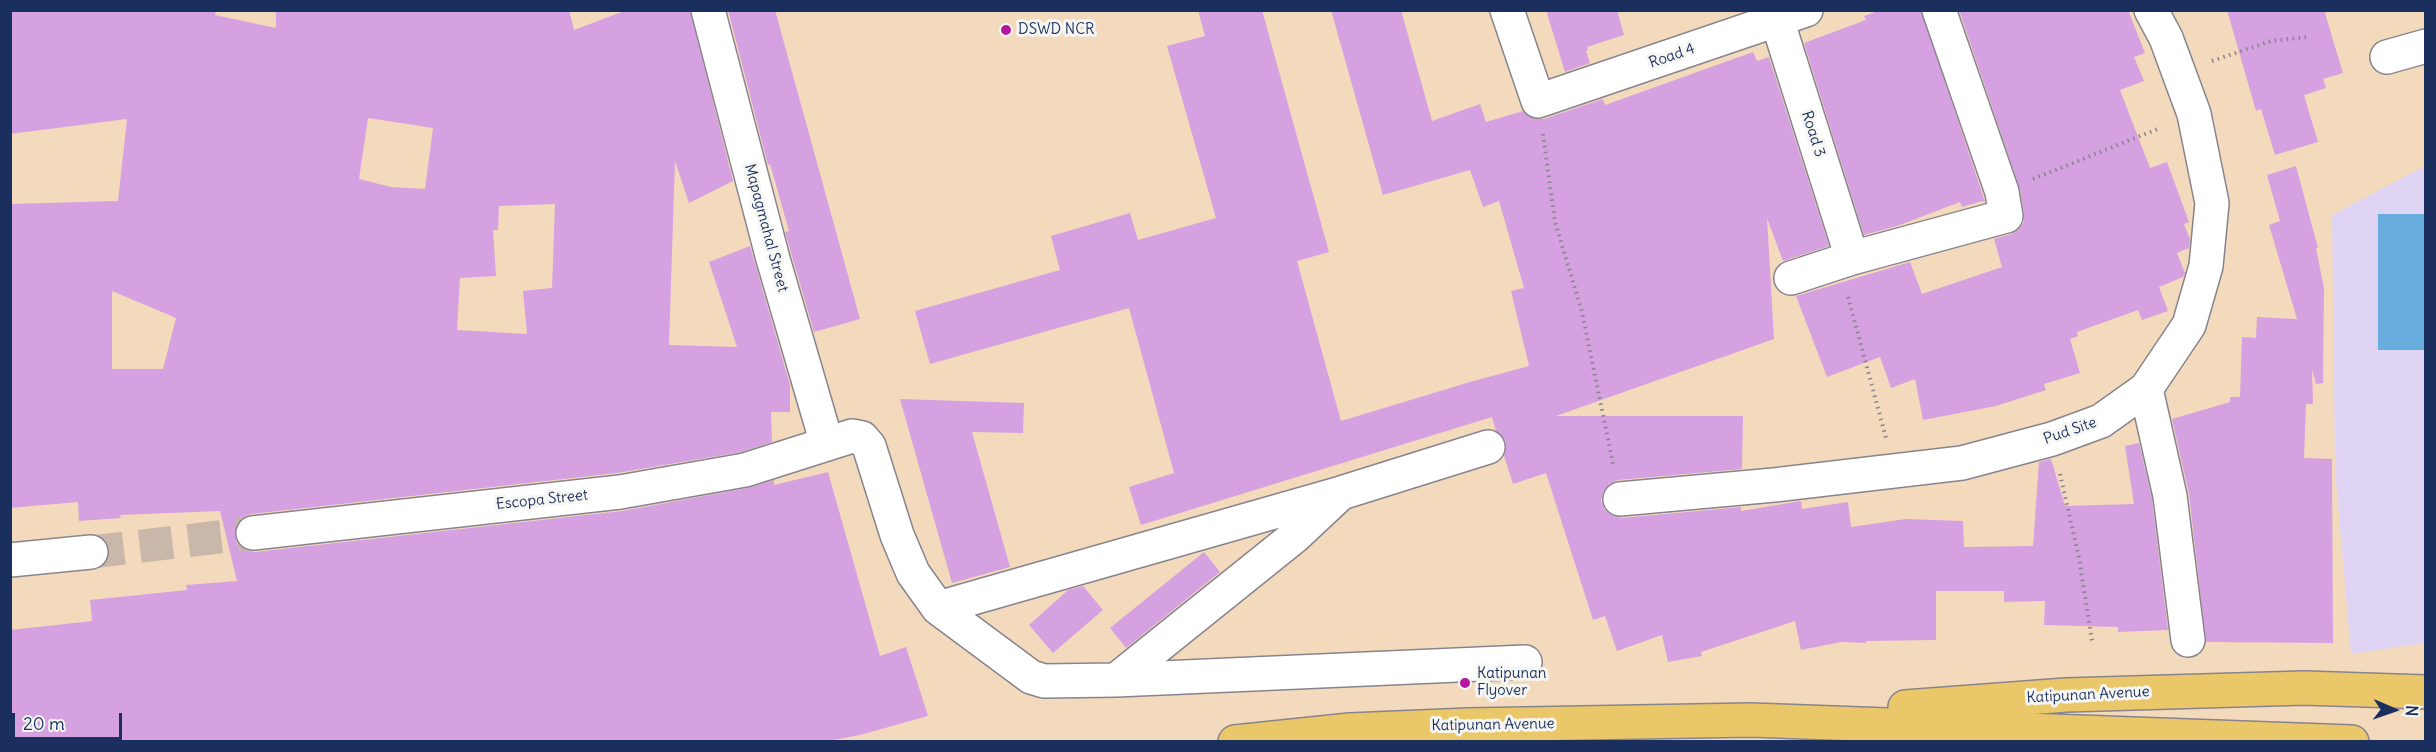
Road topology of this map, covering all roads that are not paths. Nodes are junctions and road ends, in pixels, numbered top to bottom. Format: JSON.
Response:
{"nodes":[{"id":1,"x":708,"y":10,"type":"edge"},
{"id":2,"x":1507,"y":10,"type":"edge"},
{"id":3,"x":1939,"y":10,"type":"edge"},
{"id":4,"x":2151,"y":10,"type":"edge"},
{"id":5,"x":1786,"y":14,"type":"edge"},
{"id":6,"x":2426,"y":46,"type":"edge"},
{"id":7,"x":2387,"y":57,"type":"dead end"},
{"id":8,"x":1852,"y":258,"type":"junction"},
{"id":9,"x":1791,"y":278,"type":"dead end"},
{"id":10,"x":2146,"y":388,"type":"junction"},
{"id":11,"x":827,"y":444,"type":"junction"},
{"id":12,"x":1488,"y":447,"type":"dead end"},
{"id":13,"x":1341,"y":493,"type":"junction"},
{"id":14,"x":1620,"y":499,"type":"road end"},
{"id":15,"x":253,"y":533,"type":"tunnel mouth"},
{"id":16,"x":92,"y":552,"type":"tunnel mouth"},
{"id":17,"x":10,"y":560,"type":"edge"},
{"id":18,"x":938,"y":608,"type":"junction"},
{"id":19,"x":2188,"y":640,"type":"dead end"},
{"id":20,"x":1525,"y":662,"type":"dead end"},
{"id":21,"x":1116,"y":680,"type":"junction"},
{"id":22,"x":2426,"y":692,"type":"edge"},
{"id":23,"x":1751,"y":720,"type":"junction"},
{"id":24,"x":1235,"y":741,"type":"edge"},
{"id":25,"x":2352,"y":741,"type":"edge"}],
"edges":[{"from":1,"to":11,"type":"street","name":"Mapagmahal Street"},
{"from":2,"to":5,"type":"street","name":"Road 4"},
{"from":3,"to":8,"type":"street"},
{"from":4,"to":10,"type":"street","name":"Pud Site"},
{"from":5,"to":8,"type":"street","name":"Road 3"},
{"from":6,"to":7,"type":"street"},
{"from":8,"to":9,"type":"street"},
{"from":10,"to":14,"type":"street","name":"Pud Site"},
{"from":10,"to":19,"type":"street"},
{"from":11,"to":15,"type":"street","name":"Escopa Street"},
{"from":11,"to":18,"type":"street","name":"Escopa Street"},
{"from":12,"to":13,"type":"street"},
{"from":13,"to":18,"type":"street"},
{"from":13,"to":21,"type":"street"},
{"from":16,"to":17,"type":"street"},
{"from":18,"to":21,"type":"street","name":"Escopa Street"},
{"from":20,"to":21,"type":"street","name":"Escopa Street"},
{"from":22,"to":23,"type":"main road","name":"Katipunan Avenue"},
{"from":23,"to":24,"type":"main road","name":"Katipunan Avenue"},
{"from":23,"to":25,"type":"main road","name":"Katipunan Avenue"}]}
